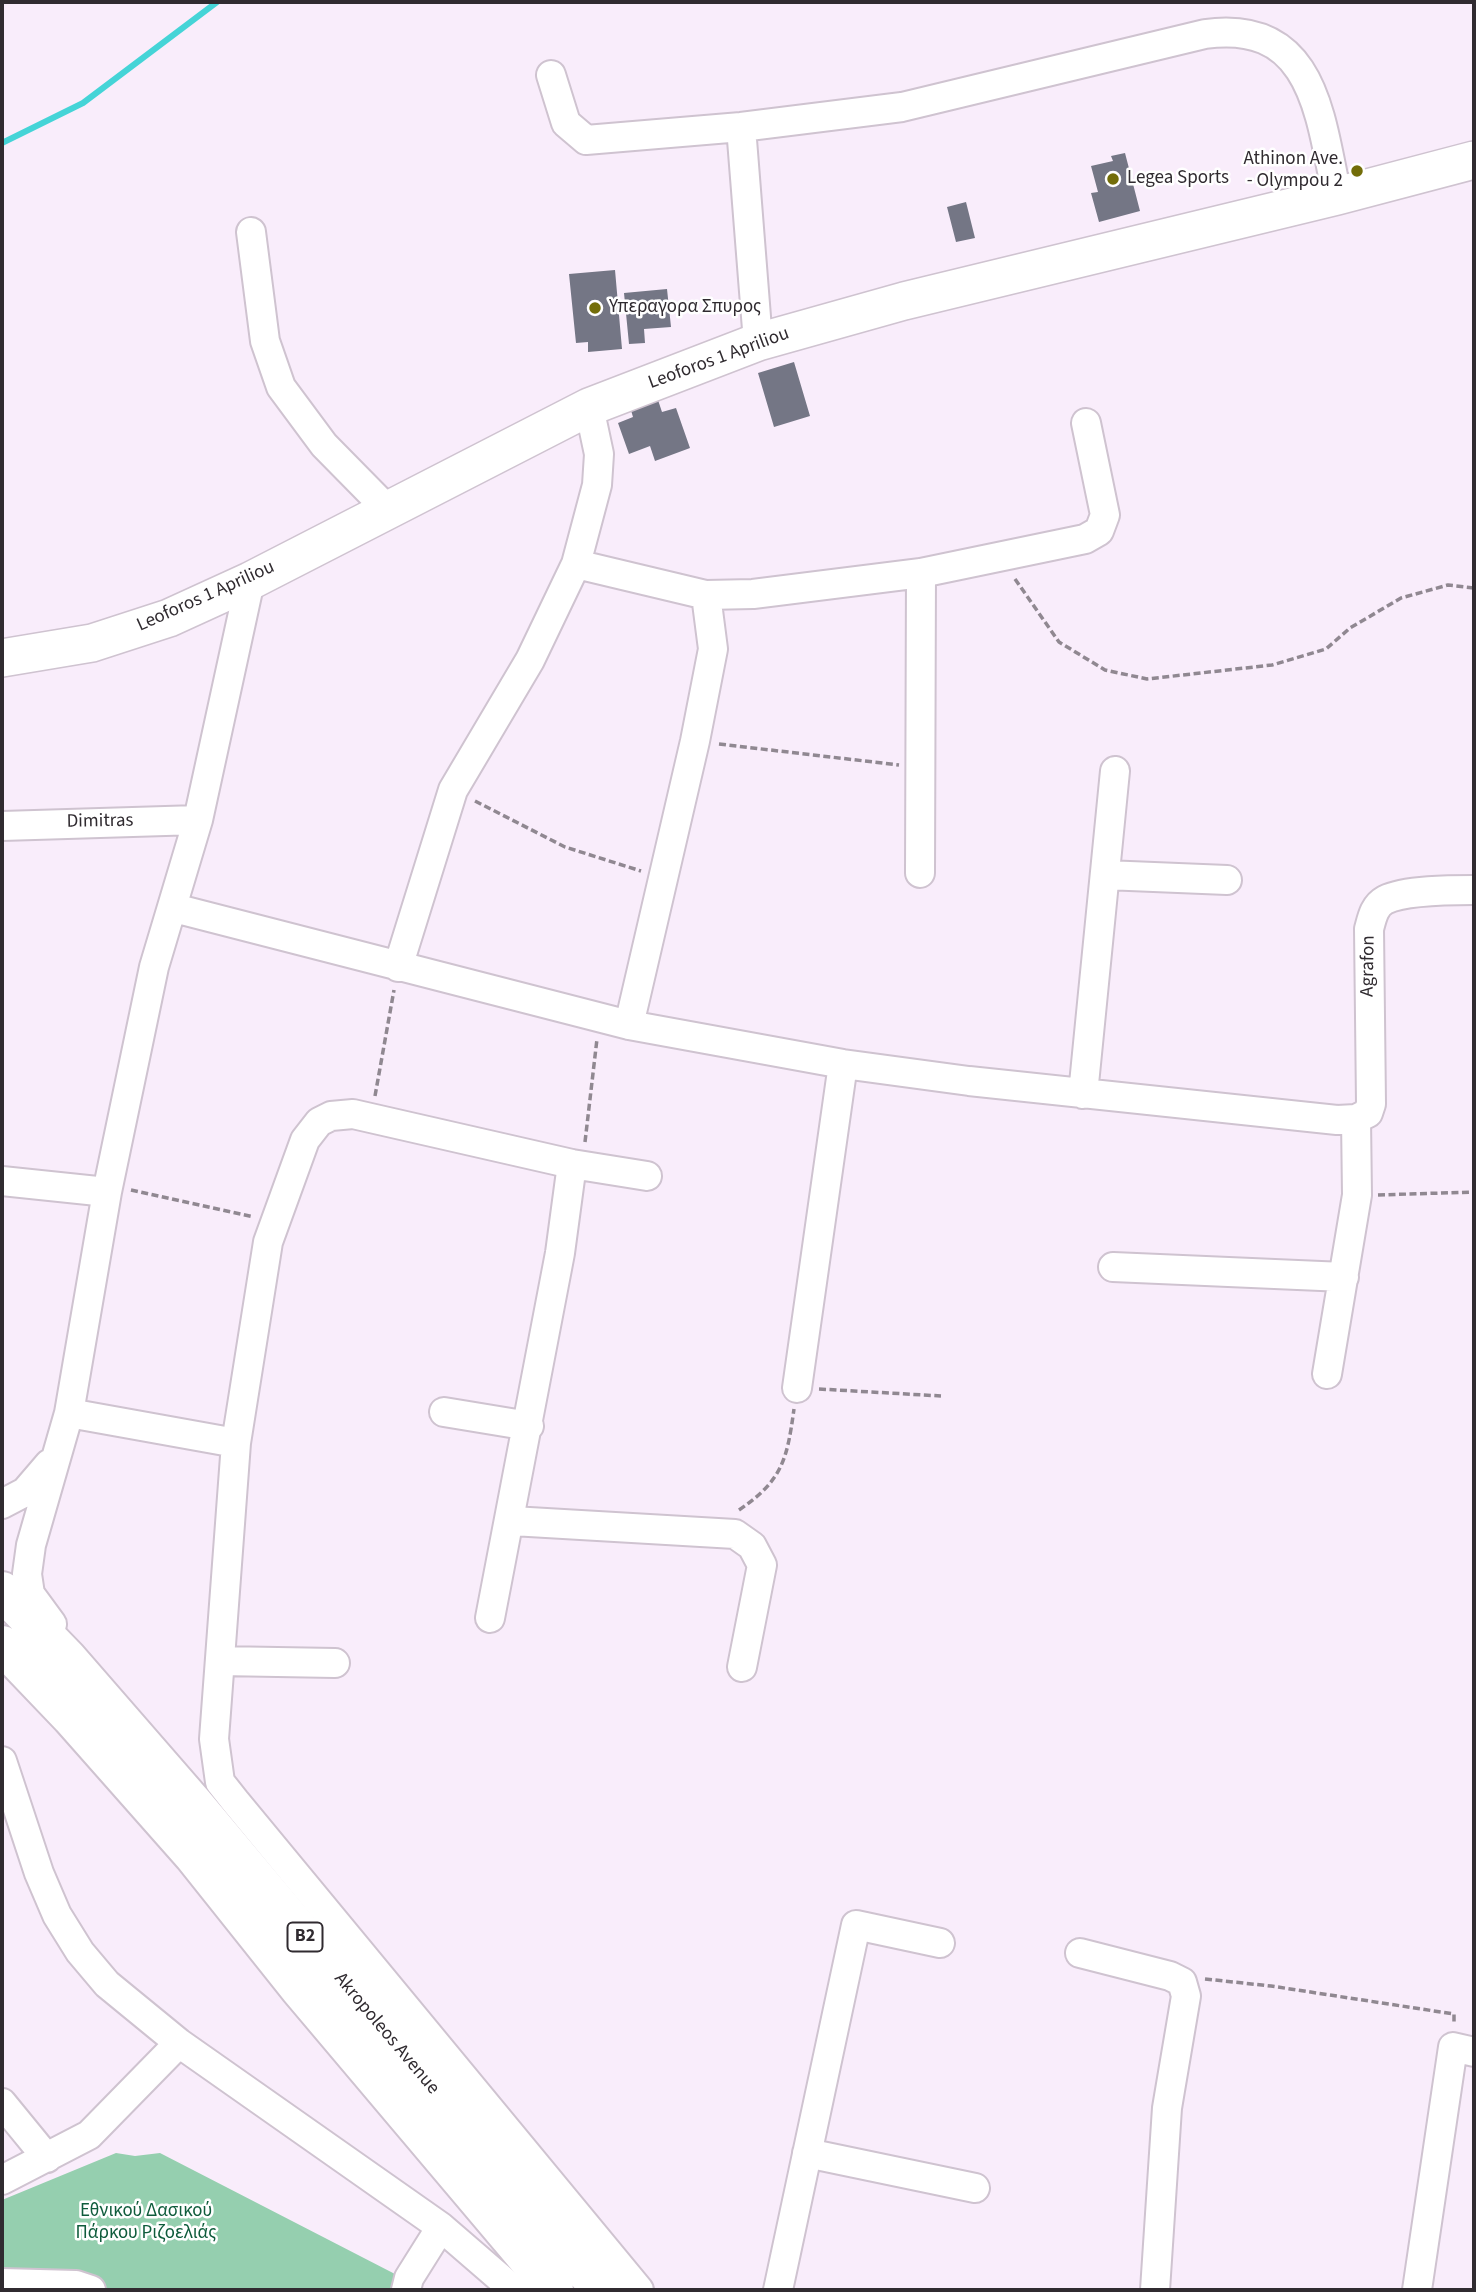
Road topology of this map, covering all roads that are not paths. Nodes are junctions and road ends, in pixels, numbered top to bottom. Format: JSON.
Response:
{"nodes":[{"id":1,"x":551,"y":75,"type":"dead end"},
{"id":2,"x":741,"y":127,"type":"junction"},
{"id":3,"x":1474,"y":160,"type":"edge"},
{"id":4,"x":1337,"y":196,"type":"junction"},
{"id":5,"x":251,"y":232,"type":"dead end"},
{"id":6,"x":758,"y":342,"type":"junction"},
{"id":7,"x":589,"y":407,"type":"junction"},
{"id":8,"x":1086,"y":423,"type":"dead end"},
{"id":9,"x":388,"y":510,"type":"junction"},
{"id":10,"x":576,"y":564,"type":"junction"},
{"id":11,"x":921,"y":573,"type":"junction"},
{"id":12,"x":250,"y":581,"type":"junction"},
{"id":13,"x":706,"y":595,"type":"junction"},
{"id":14,"x":2,"y":658,"type":"edge"},
{"id":15,"x":1115,"y":771,"type":"dead end"},
{"id":16,"x":198,"y":820,"type":"junction"},
{"id":17,"x":2,"y":826,"type":"edge"},
{"id":18,"x":920,"y":873,"type":"dead end"},
{"id":19,"x":1105,"y":876,"type":"junction"},
{"id":20,"x":1227,"y":880,"type":"dead end"},
{"id":21,"x":1474,"y":890,"type":"edge"},
{"id":22,"x":174,"y":908,"type":"junction"},
{"id":23,"x":398,"y":967,"type":"junction"},
{"id":24,"x":629,"y":1025,"type":"junction"},
{"id":25,"x":843,"y":1064,"type":"junction"},
{"id":26,"x":1083,"y":1094,"type":"junction"},
{"id":27,"x":1356,"y":1119,"type":"junction"},
{"id":28,"x":577,"y":1165,"type":"junction"},
{"id":29,"x":647,"y":1176,"type":"dead end"},
{"id":30,"x":2,"y":1181,"type":"edge"},
{"id":31,"x":108,"y":1189,"type":"junction"},
{"id":32,"x":1113,"y":1267,"type":"dead end"},
{"id":33,"x":1344,"y":1277,"type":"junction"},
{"id":34,"x":1327,"y":1374,"type":"dead end"},
{"id":35,"x":797,"y":1388,"type":"road end"},
{"id":36,"x":444,"y":1412,"type":"dead end"},
{"id":37,"x":69,"y":1413,"type":"junction"},
{"id":38,"x":529,"y":1426,"type":"junction"},
{"id":39,"x":236,"y":1443,"type":"junction"},
{"id":40,"x":55,"y":1457,"type":"junction"},
{"id":41,"x":2,"y":1504,"type":"edge"},
{"id":42,"x":512,"y":1521,"type":"junction"},
{"id":43,"x":2,"y":1591,"type":"edge"},
{"id":44,"x":491,"y":1618,"type":"dead end"},
{"id":45,"x":2,"y":1645,"type":"edge"},
{"id":46,"x":220,"y":1661,"type":"junction"},
{"id":47,"x":335,"y":1663,"type":"dead end"},
{"id":48,"x":742,"y":1667,"type":"dead end"},
{"id":49,"x":137,"y":1739,"type":"junction"},
{"id":50,"x":4,"y":1777,"type":"edge"},
{"id":51,"x":940,"y":1943,"type":"dead end"},
{"id":52,"x":1080,"y":1953,"type":"dead end"},
{"id":53,"x":179,"y":2043,"type":"junction"},
{"id":54,"x":1464,"y":2050,"type":"edge"},
{"id":55,"x":2,"y":2104,"type":"edge"},
{"id":56,"x":807,"y":2153,"type":"junction"},
{"id":57,"x":47,"y":2158,"type":"junction"},
{"id":58,"x":2,"y":2180,"type":"edge"},
{"id":59,"x":975,"y":2188,"type":"dead end"},
{"id":60,"x":441,"y":2227,"type":"junction"},
{"id":61,"x":2,"y":2283,"type":"edge"},
{"id":62,"x":37,"y":2286,"type":"edge"},
{"id":63,"x":91,"y":2290,"type":"edge"},
{"id":64,"x":406,"y":2290,"type":"edge"},
{"id":65,"x":514,"y":2290,"type":"edge"},
{"id":66,"x":554,"y":2290,"type":"edge"},
{"id":67,"x":601,"y":2290,"type":"edge"},
{"id":68,"x":639,"y":2290,"type":"edge"},
{"id":69,"x":778,"y":2290,"type":"edge"},
{"id":70,"x":1155,"y":2290,"type":"edge"},
{"id":71,"x":1417,"y":2290,"type":"edge"}],
"edges":[{"from":1,"to":2,"type":"street"},
{"from":2,"to":4,"type":"street"},
{"from":2,"to":6,"type":"street"},
{"from":3,"to":4,"type":"main road","name":"Leoforos 1 Apriliou"},
{"from":4,"to":6,"type":"main road","name":"Leoforos 1 Apriliou"},
{"from":5,"to":9,"type":"street"},
{"from":6,"to":7,"type":"main road","name":"Leoforos 1 Apriliou"},
{"from":7,"to":9,"type":"main road","name":"Leoforos 1 Apriliou"},
{"from":7,"to":10,"type":"street"},
{"from":8,"to":11,"type":"street"},
{"from":9,"to":12,"type":"main road","name":"Leoforos 1 Apriliou"},
{"from":10,"to":13,"type":"street"},
{"from":10,"to":23,"type":"street"},
{"from":11,"to":13,"type":"street"},
{"from":11,"to":18,"type":"street"},
{"from":12,"to":14,"type":"main road","name":"Leoforos 1 Apriliou"},
{"from":12,"to":16,"type":"street"},
{"from":13,"to":24,"type":"street"},
{"from":15,"to":19,"type":"street"},
{"from":16,"to":17,"type":"street","name":"Dimitras"},
{"from":16,"to":22,"type":"street"},
{"from":19,"to":20,"type":"street"},
{"from":19,"to":26,"type":"street"},
{"from":21,"to":27,"type":"street","name":"Agrafon"},
{"from":22,"to":23,"type":"street"},
{"from":22,"to":31,"type":"street"},
{"from":23,"to":24,"type":"street"},
{"from":24,"to":25,"type":"street"},
{"from":25,"to":26,"type":"street"},
{"from":25,"to":35,"type":"street"},
{"from":26,"to":27,"type":"street"},
{"from":27,"to":33,"type":"street"},
{"from":28,"to":29,"type":"street"},
{"from":28,"to":38,"type":"street"},
{"from":28,"to":39,"type":"street"},
{"from":30,"to":31,"type":"street"},
{"from":31,"to":37,"type":"street"},
{"from":32,"to":33,"type":"street"},
{"from":33,"to":34,"type":"street"},
{"from":36,"to":38,"type":"street"},
{"from":37,"to":39,"type":"street"},
{"from":37,"to":40,"type":"street"},
{"from":38,"to":42,"type":"street"},
{"from":39,"to":46,"type":"street"},
{"from":40,"to":41,"type":"street"},
{"from":40,"to":49,"type":"street"},
{"from":42,"to":44,"type":"street"},
{"from":42,"to":48,"type":"street"},
{"from":43,"to":49,"type":"highway","name":"Akropoleos Avenue","number":"B2"},
{"from":45,"to":66,"type":"highway","name":"Akropoleos Avenue","number":"B2"},
{"from":46,"to":47,"type":"street"},
{"from":46,"to":68,"type":"street"},
{"from":49,"to":67,"type":"highway","name":"Akropoleos Avenue","number":"B2"},
{"from":50,"to":53,"type":"street"},
{"from":51,"to":56,"type":"street"},
{"from":52,"to":70,"type":"street"},
{"from":53,"to":57,"type":"street"},
{"from":53,"to":60,"type":"street"},
{"from":54,"to":71,"type":"street"},
{"from":55,"to":57,"type":"street"},
{"from":56,"to":59,"type":"street"},
{"from":56,"to":69,"type":"street"},
{"from":57,"to":58,"type":"street"},
{"from":60,"to":64,"type":"street"},
{"from":60,"to":65,"type":"street"},
{"from":61,"to":62,"type":"street"},
{"from":62,"to":63,"type":"street"}]}
